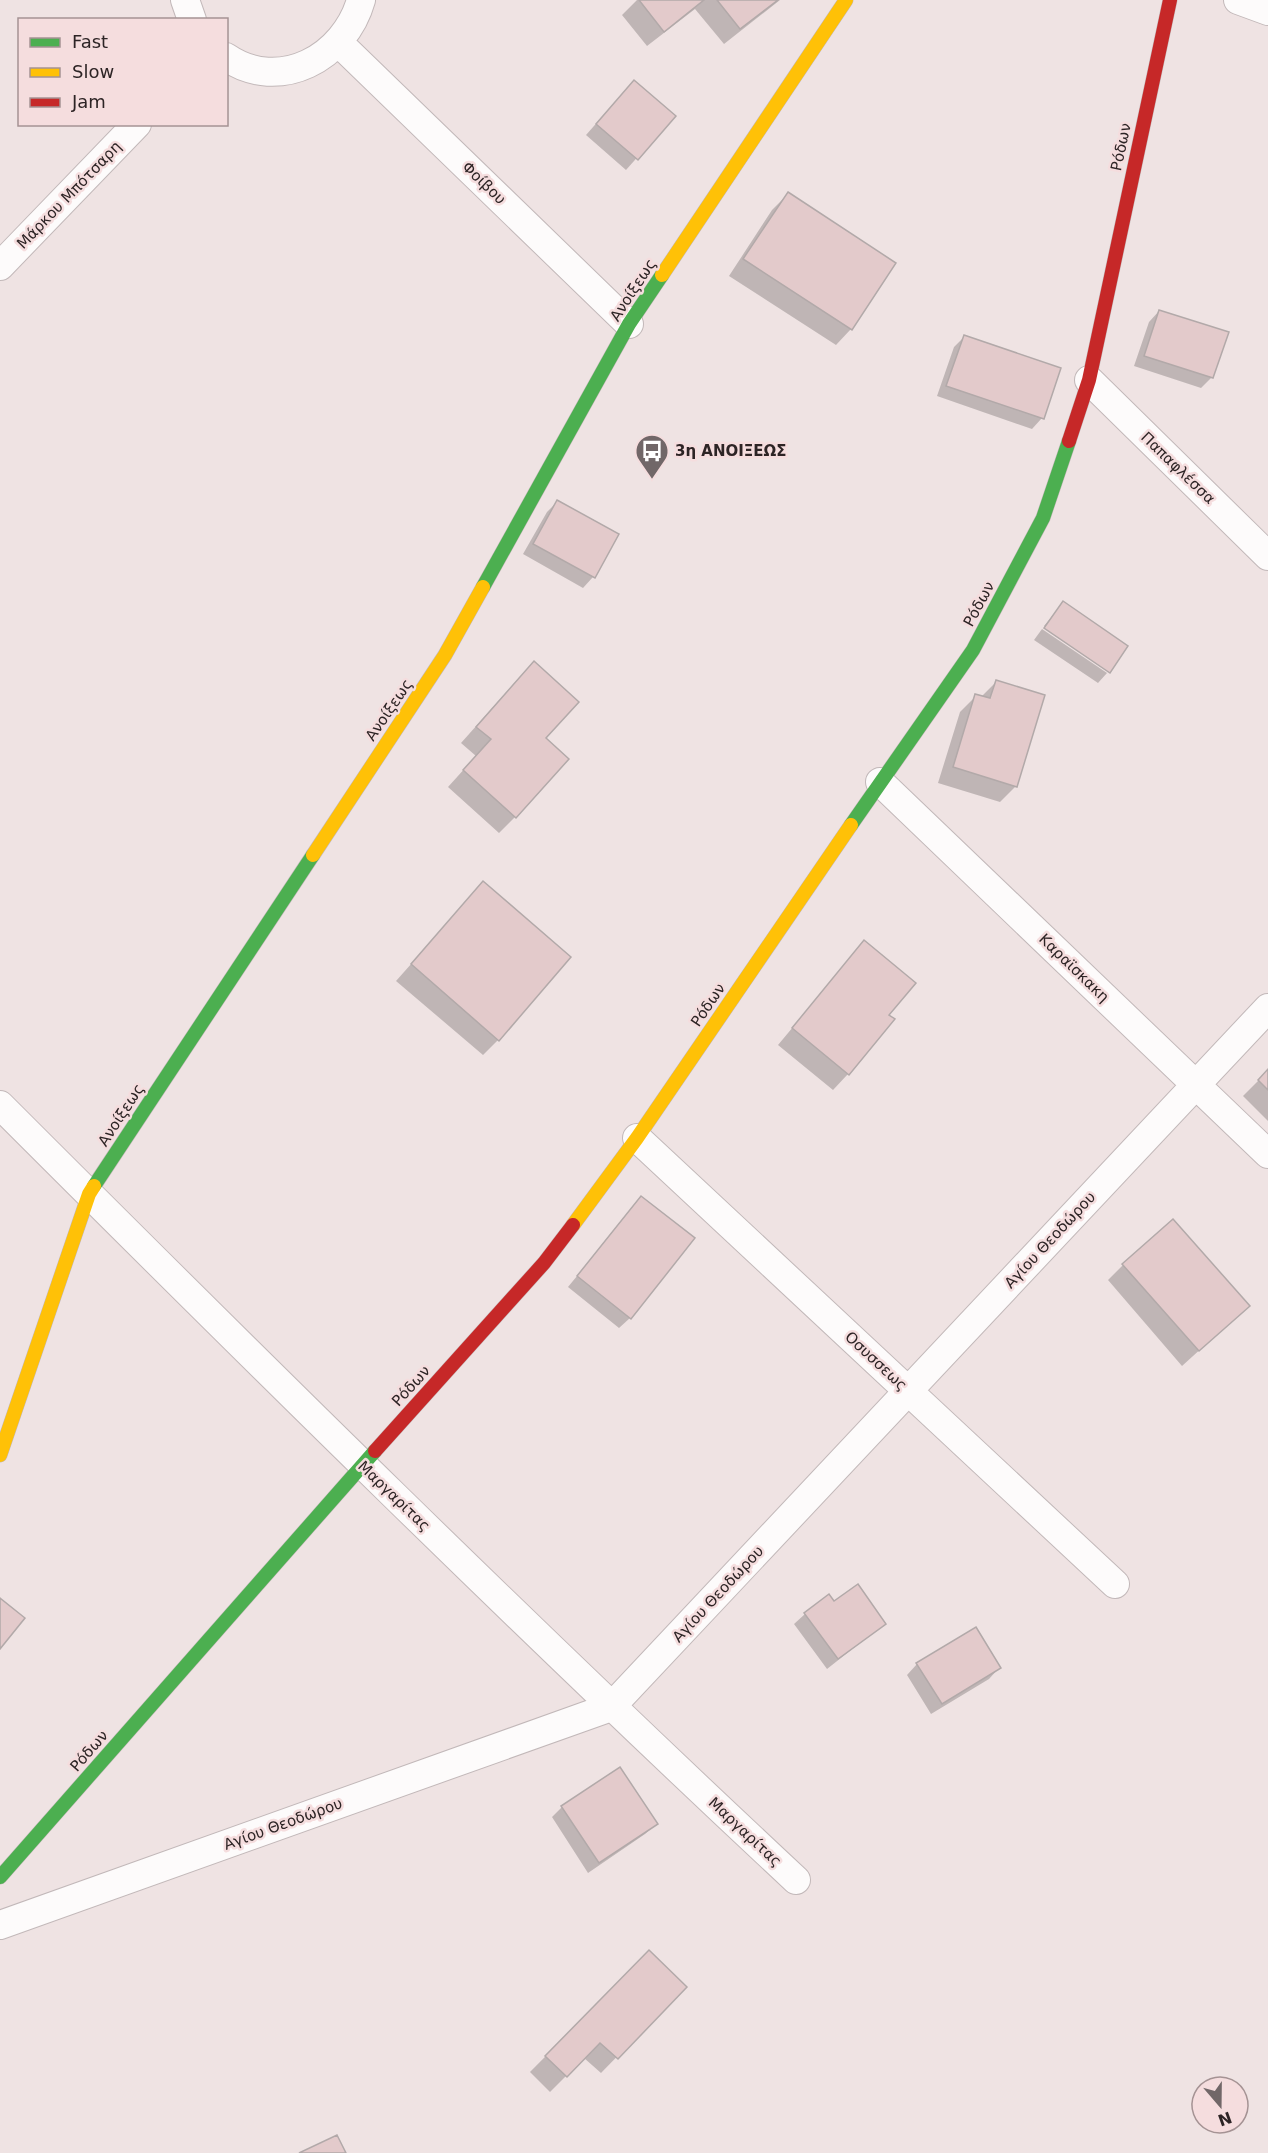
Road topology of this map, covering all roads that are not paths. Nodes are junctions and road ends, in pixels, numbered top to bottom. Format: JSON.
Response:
{"nodes":[{"id":1,"x":185,"y":0,"type":"edge"},
{"id":2,"x":361,"y":0,"type":"edge"},
{"id":3,"x":846,"y":0,"type":"edge"},
{"id":4,"x":1170,"y":0,"type":"edge"},
{"id":5,"x":1238,"y":0,"type":"edge"},
{"id":6,"x":1268,"y":11,"type":"edge"},
{"id":7,"x":191,"y":18,"type":"edge"},
{"id":8,"x":339,"y":43,"type":"junction"},
{"id":9,"x":228,"y":58,"type":"edge"},
{"id":10,"x":135,"y":126,"type":"edge"},
{"id":11,"x":0,"y":267,"type":"edge"},
{"id":12,"x":629,"y":324,"type":"junction"},
{"id":13,"x":1089,"y":380,"type":"junction"},
{"id":14,"x":1268,"y":556,"type":"edge"},
{"id":15,"x":880,"y":783,"type":"junction"},
{"id":16,"x":1268,"y":1008,"type":"edge"},
{"id":17,"x":1196,"y":1085,"type":"junction"},
{"id":18,"x":0,"y":1105,"type":"edge"},
{"id":19,"x":637,"y":1138,"type":"junction"},
{"id":20,"x":1268,"y":1154,"type":"edge"},
{"id":21,"x":89,"y":1194,"type":"junction"},
{"id":22,"x":908,"y":1391,"type":"junction"},
{"id":23,"x":0,"y":1455,"type":"edge"},
{"id":24,"x":362,"y":1465,"type":"junction"},
{"id":25,"x":1115,"y":1584,"type":"dead end"},
{"id":26,"x":611,"y":1707,"type":"junction"},
{"id":27,"x":0,"y":1877,"type":"edge"},
{"id":28,"x":796,"y":1880,"type":"dead end"},
{"id":29,"x":0,"y":1924,"type":"edge"}],
"edges":[{"from":1,"to":7,"type":"street"},
{"from":2,"to":8,"type":"street"},
{"from":3,"to":12,"type":"street","name":"Ανοίξεως"},
{"from":4,"to":13,"type":"street","name":"Ρόδων"},
{"from":5,"to":6,"type":"street"},
{"from":8,"to":9,"type":"street"},
{"from":8,"to":12,"type":"street","name":"Φοίβου"},
{"from":10,"to":11,"type":"street","name":"Μάρκου Μπότσαρη"},
{"from":12,"to":21,"type":"street","name":"Ανοίξεως"},
{"from":13,"to":14,"type":"street","name":"Παπαφλέσσα"},
{"from":13,"to":15,"type":"street","name":"Ρόδων"},
{"from":15,"to":17,"type":"street","name":"Καραϊσκακη"},
{"from":15,"to":19,"type":"street","name":"Ρόδων"},
{"from":16,"to":17,"type":"street","name":"Αγίου Θεοδώρου"},
{"from":17,"to":20,"type":"street","name":"Καραϊσκακη"},
{"from":17,"to":22,"type":"street","name":"Αγίου Θεοδώρου"},
{"from":18,"to":21,"type":"street","name":"Μαργαρίτας"},
{"from":19,"to":22,"type":"street","name":"Οσυσσεως"},
{"from":19,"to":24,"type":"street","name":"Ρόδων"},
{"from":21,"to":23,"type":"street","name":"Ανοίξεως"},
{"from":21,"to":24,"type":"street","name":"Μαργαρίτας"},
{"from":22,"to":25,"type":"street","name":"Οσυσσεως"},
{"from":22,"to":26,"type":"street","name":"Αγίου Θεοδώρου"},
{"from":24,"to":26,"type":"street","name":"Μαργαρίτας"},
{"from":24,"to":27,"type":"street","name":"Ρόδων"},
{"from":26,"to":28,"type":"street","name":"Μαργαρίτας"},
{"from":26,"to":29,"type":"street","name":"Αγίου Θεοδώρου"}]}
